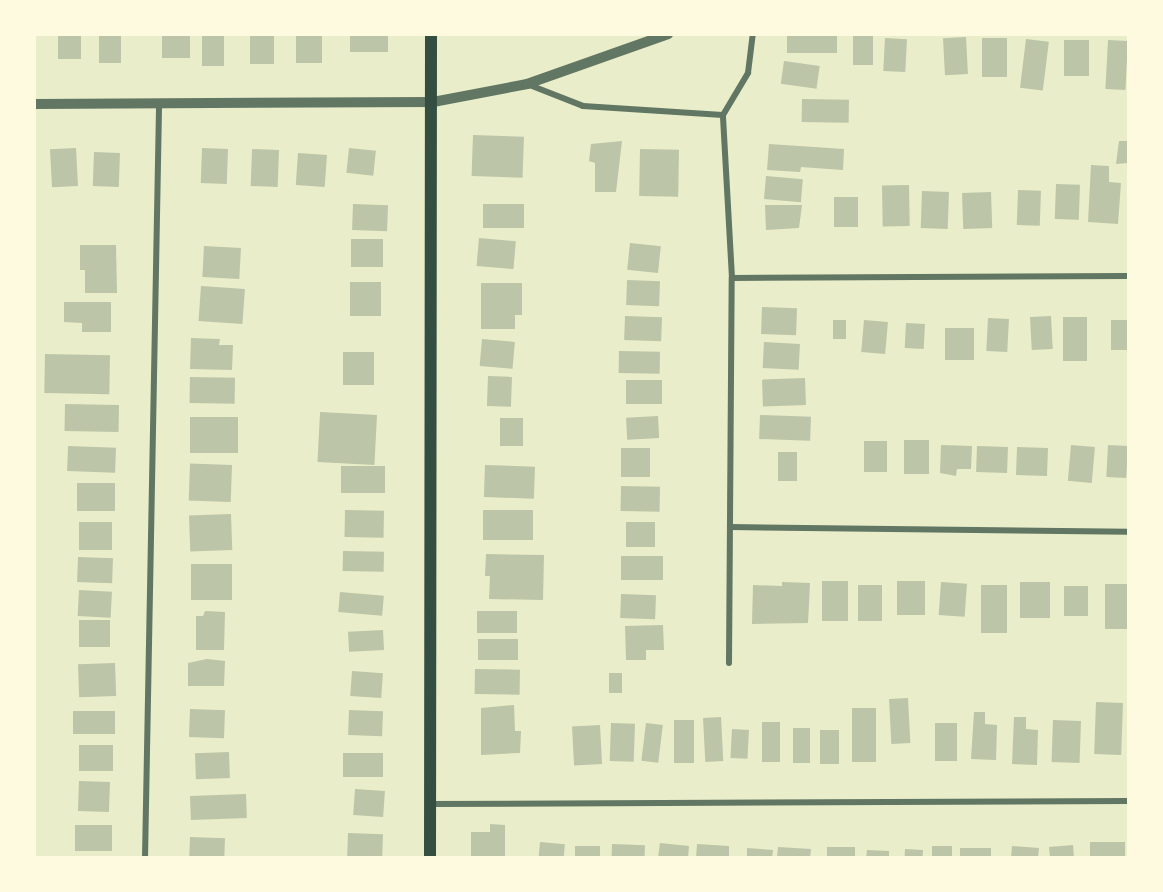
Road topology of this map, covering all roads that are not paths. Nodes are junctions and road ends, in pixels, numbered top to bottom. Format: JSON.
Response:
{"nodes":[{"id":1,"x":431,"y":34,"type":"edge"},
{"id":2,"x":668,"y":34,"type":"edge"},
{"id":3,"x":753,"y":34,"type":"edge"},
{"id":4,"x":527,"y":84,"type":"junction"},
{"id":5,"x":433,"y":102,"type":"junction"},
{"id":6,"x":34,"y":104,"type":"edge"},
{"id":7,"x":159,"y":106,"type":"junction"},
{"id":8,"x":723,"y":115,"type":"junction"},
{"id":9,"x":1128,"y":276,"type":"edge"},
{"id":10,"x":732,"y":278,"type":"junction"},
{"id":11,"x":730,"y":527,"type":"junction"},
{"id":12,"x":1128,"y":532,"type":"edge"},
{"id":13,"x":729,"y":663,"type":"dead end"},
{"id":14,"x":1128,"y":801,"type":"edge"},
{"id":15,"x":430,"y":804,"type":"junction"},
{"id":16,"x":145,"y":858,"type":"edge"},
{"id":17,"x":430,"y":858,"type":"edge"}],
"edges":[{"from":1,"to":5,"type":"main road"},
{"from":2,"to":4,"type":"street"},
{"from":3,"to":8,"type":"street"},
{"from":4,"to":5,"type":"street"},
{"from":4,"to":8,"type":"street"},
{"from":5,"to":7,"type":"street"},
{"from":5,"to":15,"type":"main road"},
{"from":6,"to":7,"type":"street"},
{"from":7,"to":16,"type":"street"},
{"from":8,"to":10,"type":"street"},
{"from":9,"to":10,"type":"street"},
{"from":10,"to":11,"type":"street"},
{"from":11,"to":12,"type":"street"},
{"from":11,"to":13,"type":"street"},
{"from":14,"to":15,"type":"street"},
{"from":15,"to":17,"type":"main road"}]}
